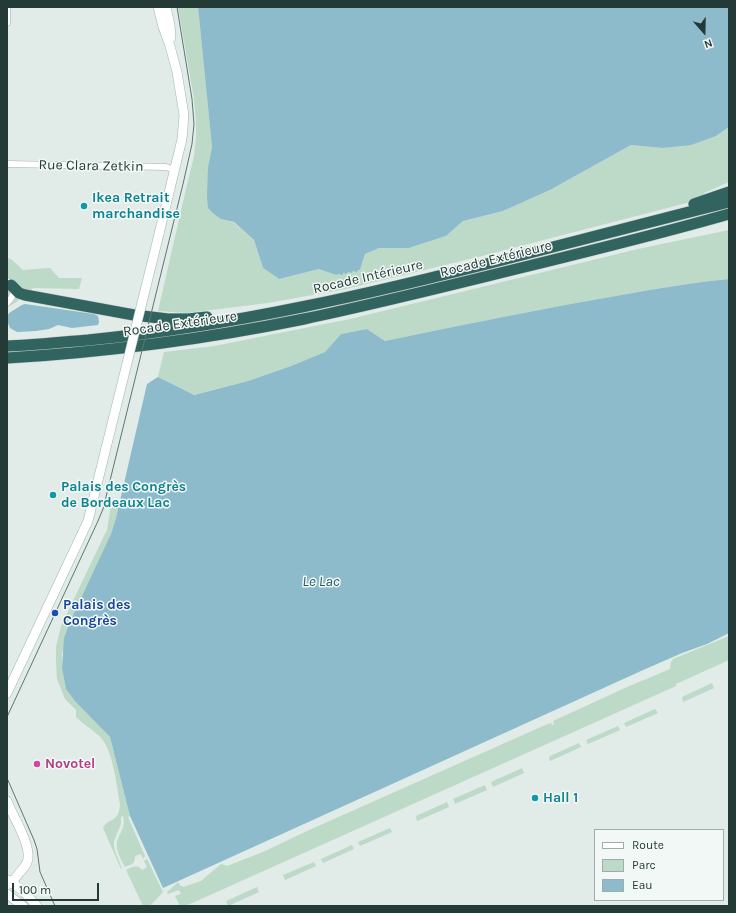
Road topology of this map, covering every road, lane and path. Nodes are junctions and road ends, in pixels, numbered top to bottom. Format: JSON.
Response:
{"nodes":[{"id":1,"x":7,"y":7,"type":"edge"},
{"id":2,"x":158,"y":7,"type":"edge"},
{"id":3,"x":162,"y":7,"type":"edge"},
{"id":4,"x":166,"y":7,"type":"edge"},
{"id":5,"x":7,"y":23,"type":"edge"},
{"id":6,"x":170,"y":46,"type":"junction"},
{"id":7,"x":7,"y":164,"type":"edge"},
{"id":8,"x":174,"y":170,"type":"junction"},
{"id":9,"x":729,"y":192,"type":"edge"},
{"id":10,"x":729,"y":202,"type":"edge"},
{"id":11,"x":729,"y":214,"type":"edge"},
{"id":12,"x":729,"y":222,"type":"edge"},
{"id":13,"x":684,"y":227,"type":"junction"},
{"id":14,"x":624,"y":229,"type":"junction"},
{"id":15,"x":8,"y":282,"type":"edge"},
{"id":16,"x":341,"y":299,"type":"junction"},
{"id":17,"x":7,"y":302,"type":"edge"},
{"id":18,"x":7,"y":346,"type":"edge"},
{"id":19,"x":7,"y":358,"type":"edge"},
{"id":20,"x":7,"y":693,"type":"edge"},
{"id":21,"x":7,"y":801,"type":"edge"},
{"id":22,"x":8,"y":882,"type":"edge"},
{"id":23,"x":7,"y":894,"type":"edge"},
{"id":24,"x":22,"y":906,"type":"edge"},
{"id":25,"x":37,"y":906,"type":"edge"}],
"edges":[{"from":1,"to":5,"type":"street"},
{"from":2,"to":6,"type":"street"},
{"from":3,"to":6,"type":"street"},
{"from":4,"to":6,"type":"street"},
{"from":6,"to":8,"type":"street"},
{"from":7,"to":8,"type":"street","name":"Rue Clara Zetkin"},
{"from":8,"to":20,"type":"street","bridge":true},
{"from":9,"to":14,"type":"highway"},
{"from":10,"to":14,"type":"highway","name":"Rocade Intérieure"},
{"from":11,"to":13,"type":"highway","name":"Rocade Extérieure"},
{"from":12,"to":13,"type":"highway"},
{"from":13,"to":19,"type":"highway","name":"Rocade Extérieure"},
{"from":14,"to":16,"type":"highway","name":"Rocade Intérieure"},
{"from":15,"to":16,"type":"highway"},
{"from":15,"to":17,"type":"street"},
{"from":16,"to":18,"type":"highway","name":"Rocade Intérieure"},
{"from":21,"to":22,"type":"street"},
{"from":22,"to":25,"type":"street"},
{"from":23,"to":24,"type":"street"}]}
